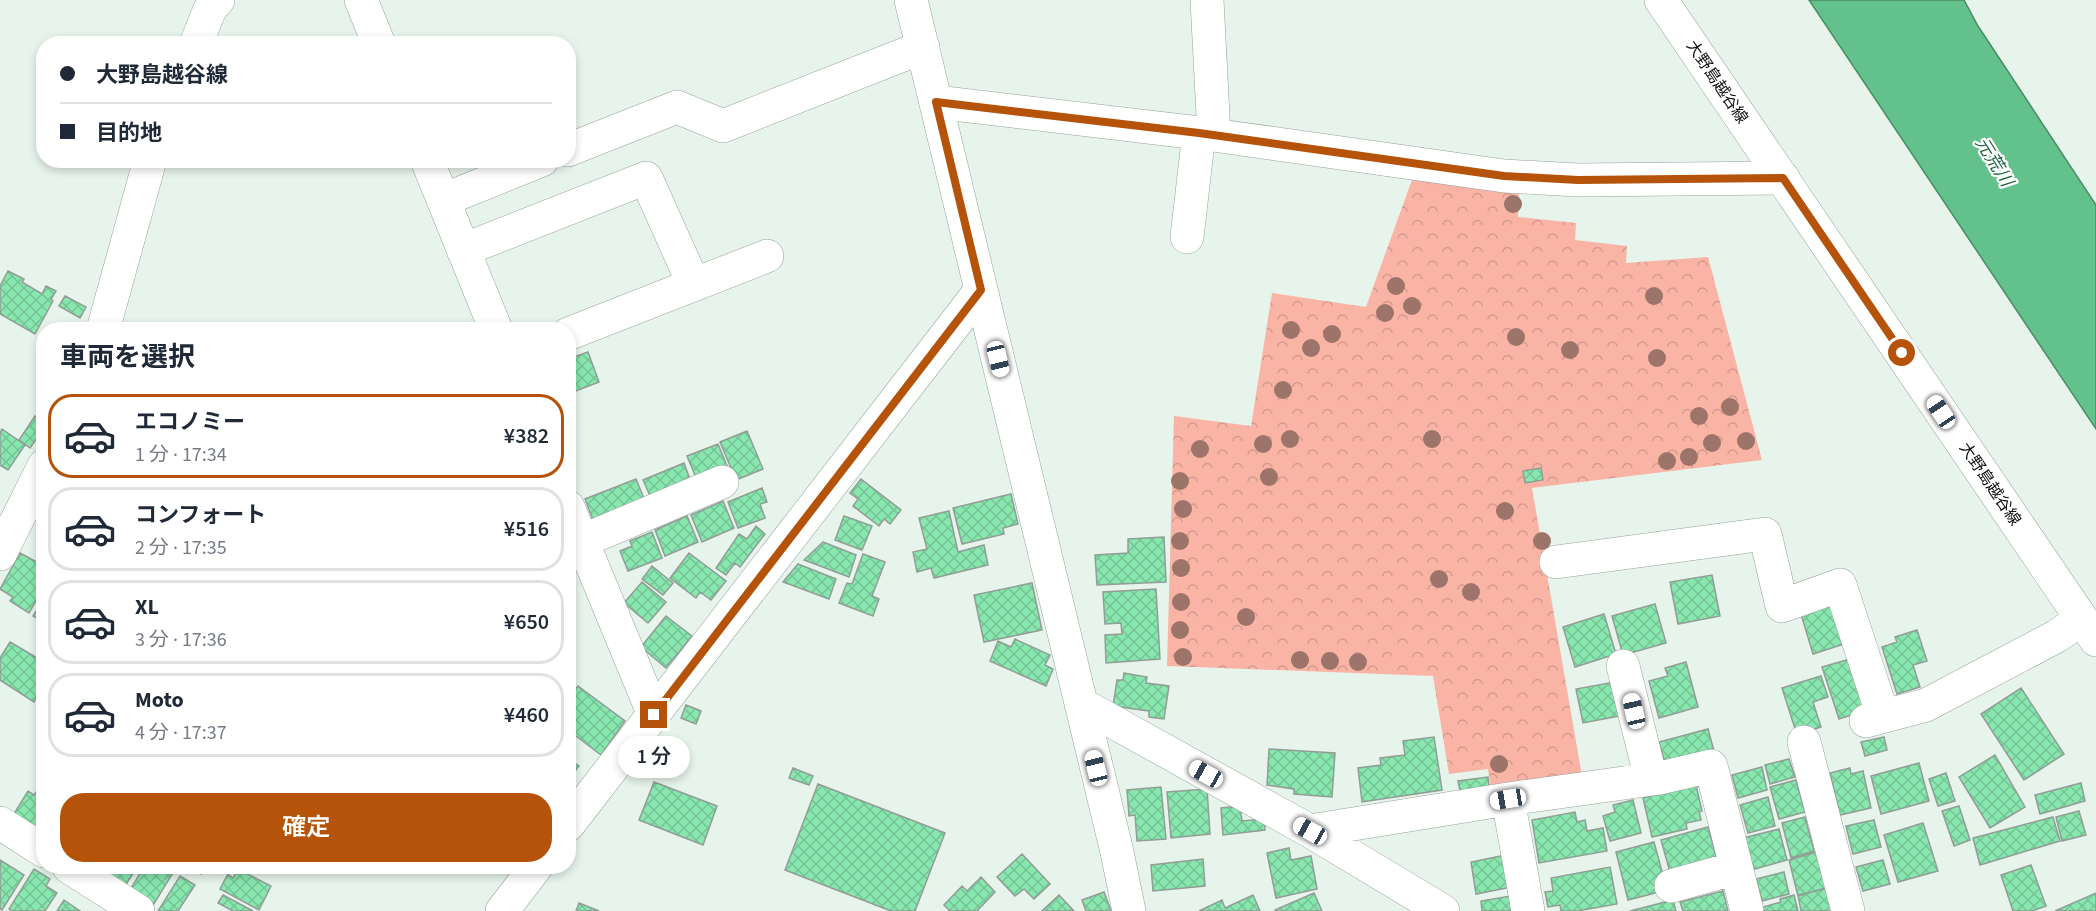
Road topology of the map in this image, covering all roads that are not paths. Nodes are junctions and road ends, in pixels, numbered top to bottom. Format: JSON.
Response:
{"nodes":[{"id":1,"x":218,"y":0,"type":"edge"},
{"id":2,"x":911,"y":0,"type":"edge"},
{"id":3,"x":1207,"y":0,"type":"edge"},
{"id":4,"x":1661,"y":0,"type":"edge"},
{"id":5,"x":363,"y":1,"type":"edge"},
{"id":6,"x":199,"y":36,"type":"edge"},
{"id":7,"x":376,"y":36,"type":"edge"},
{"id":8,"x":923,"y":46,"type":"junction"},
{"id":9,"x":936,"y":102,"type":"junction"},
{"id":10,"x":1206,"y":134,"type":"junction"},
{"id":11,"x":576,"y":147,"type":"edge"},
{"id":12,"x":148,"y":168,"type":"edge"},
{"id":13,"x":430,"y":168,"type":"edge"},
{"id":14,"x":522,"y":168,"type":"edge"},
{"id":15,"x":1783,"y":178,"type":"junction"},
{"id":16,"x":443,"y":200,"type":"junction"},
{"id":17,"x":1187,"y":237,"type":"dead end"},
{"id":18,"x":463,"y":250,"type":"junction"},
{"id":19,"x":767,"y":256,"type":"dead end"},
{"id":20,"x":694,"y":285,"type":"junction"},
{"id":21,"x":981,"y":290,"type":"junction"},
{"id":22,"x":105,"y":322,"type":"edge"},
{"id":23,"x":493,"y":322,"type":"edge"},
{"id":24,"x":576,"y":331,"type":"edge"},
{"id":25,"x":36,"y":482,"type":"edge"},
{"id":26,"x":722,"y":482,"type":"dead end"},
{"id":27,"x":576,"y":526,"type":"edge"},
{"id":28,"x":576,"y":532,"type":"edge"},
{"id":29,"x":1,"y":549,"type":"edge"},
{"id":30,"x":1556,"y":562,"type":"dead end"},
{"id":31,"x":2089,"y":630,"type":"edge"},
{"id":32,"x":1623,"y":666,"type":"dead end"},
{"id":33,"x":1081,"y":704,"type":"junction"},
{"id":34,"x":654,"y":715,"type":"junction"},
{"id":35,"x":1804,"y":742,"type":"dead end"},
{"id":36,"x":1651,"y":778,"type":"junction"},
{"id":37,"x":1508,"y":799,"type":"junction"},
{"id":38,"x":576,"y":815,"type":"edge"},
{"id":39,"x":0,"y":823,"type":"edge"},
{"id":40,"x":1310,"y":831,"type":"junction"},
{"id":41,"x":36,"y":846,"type":"edge"},
{"id":42,"x":1736,"y":868,"type":"junction"},
{"id":43,"x":80,"y":874,"type":"edge"},
{"id":44,"x":531,"y":874,"type":"edge"},
{"id":45,"x":1671,"y":886,"type":"dead end"},
{"id":46,"x":138,"y":911,"type":"edge"},
{"id":47,"x":502,"y":911,"type":"edge"},
{"id":48,"x":1129,"y":911,"type":"edge"},
{"id":49,"x":1443,"y":911,"type":"edge"},
{"id":50,"x":1528,"y":911,"type":"edge"},
{"id":51,"x":1747,"y":911,"type":"edge"},
{"id":52,"x":1848,"y":911,"type":"edge"}],
"edges":[{"from":1,"to":6,"type":"street"},
{"from":2,"to":8,"type":"street"},
{"from":3,"to":10,"type":"street"},
{"from":4,"to":15,"type":"street","name":"大野島越谷線"},
{"from":5,"to":7,"type":"street"},
{"from":8,"to":9,"type":"street"},
{"from":8,"to":11,"type":"street"},
{"from":9,"to":10,"type":"street"},
{"from":9,"to":21,"type":"street"},
{"from":10,"to":15,"type":"street"},
{"from":10,"to":17,"type":"street"},
{"from":12,"to":22,"type":"street"},
{"from":13,"to":16,"type":"street"},
{"from":14,"to":16,"type":"street"},
{"from":15,"to":31,"type":"street","name":"大野島越谷線"},
{"from":16,"to":18,"type":"street"},
{"from":18,"to":20,"type":"street"},
{"from":18,"to":23,"type":"street"},
{"from":19,"to":20,"type":"street"},
{"from":20,"to":24,"type":"street"},
{"from":21,"to":33,"type":"street"},
{"from":21,"to":34,"type":"street"},
{"from":25,"to":29,"type":"street"},
{"from":26,"to":27,"type":"street"},
{"from":28,"to":34,"type":"street"},
{"from":30,"to":31,"type":"street"},
{"from":32,"to":36,"type":"street"},
{"from":33,"to":40,"type":"street"},
{"from":33,"to":48,"type":"street"},
{"from":34,"to":38,"type":"street"},
{"from":35,"to":52,"type":"street"},
{"from":36,"to":37,"type":"street"},
{"from":36,"to":42,"type":"street"},
{"from":37,"to":40,"type":"street"},
{"from":37,"to":50,"type":"street"},
{"from":39,"to":41,"type":"street"},
{"from":40,"to":49,"type":"street"},
{"from":42,"to":45,"type":"street"},
{"from":42,"to":51,"type":"street"},
{"from":43,"to":46,"type":"street"},
{"from":44,"to":47,"type":"street"}]}
